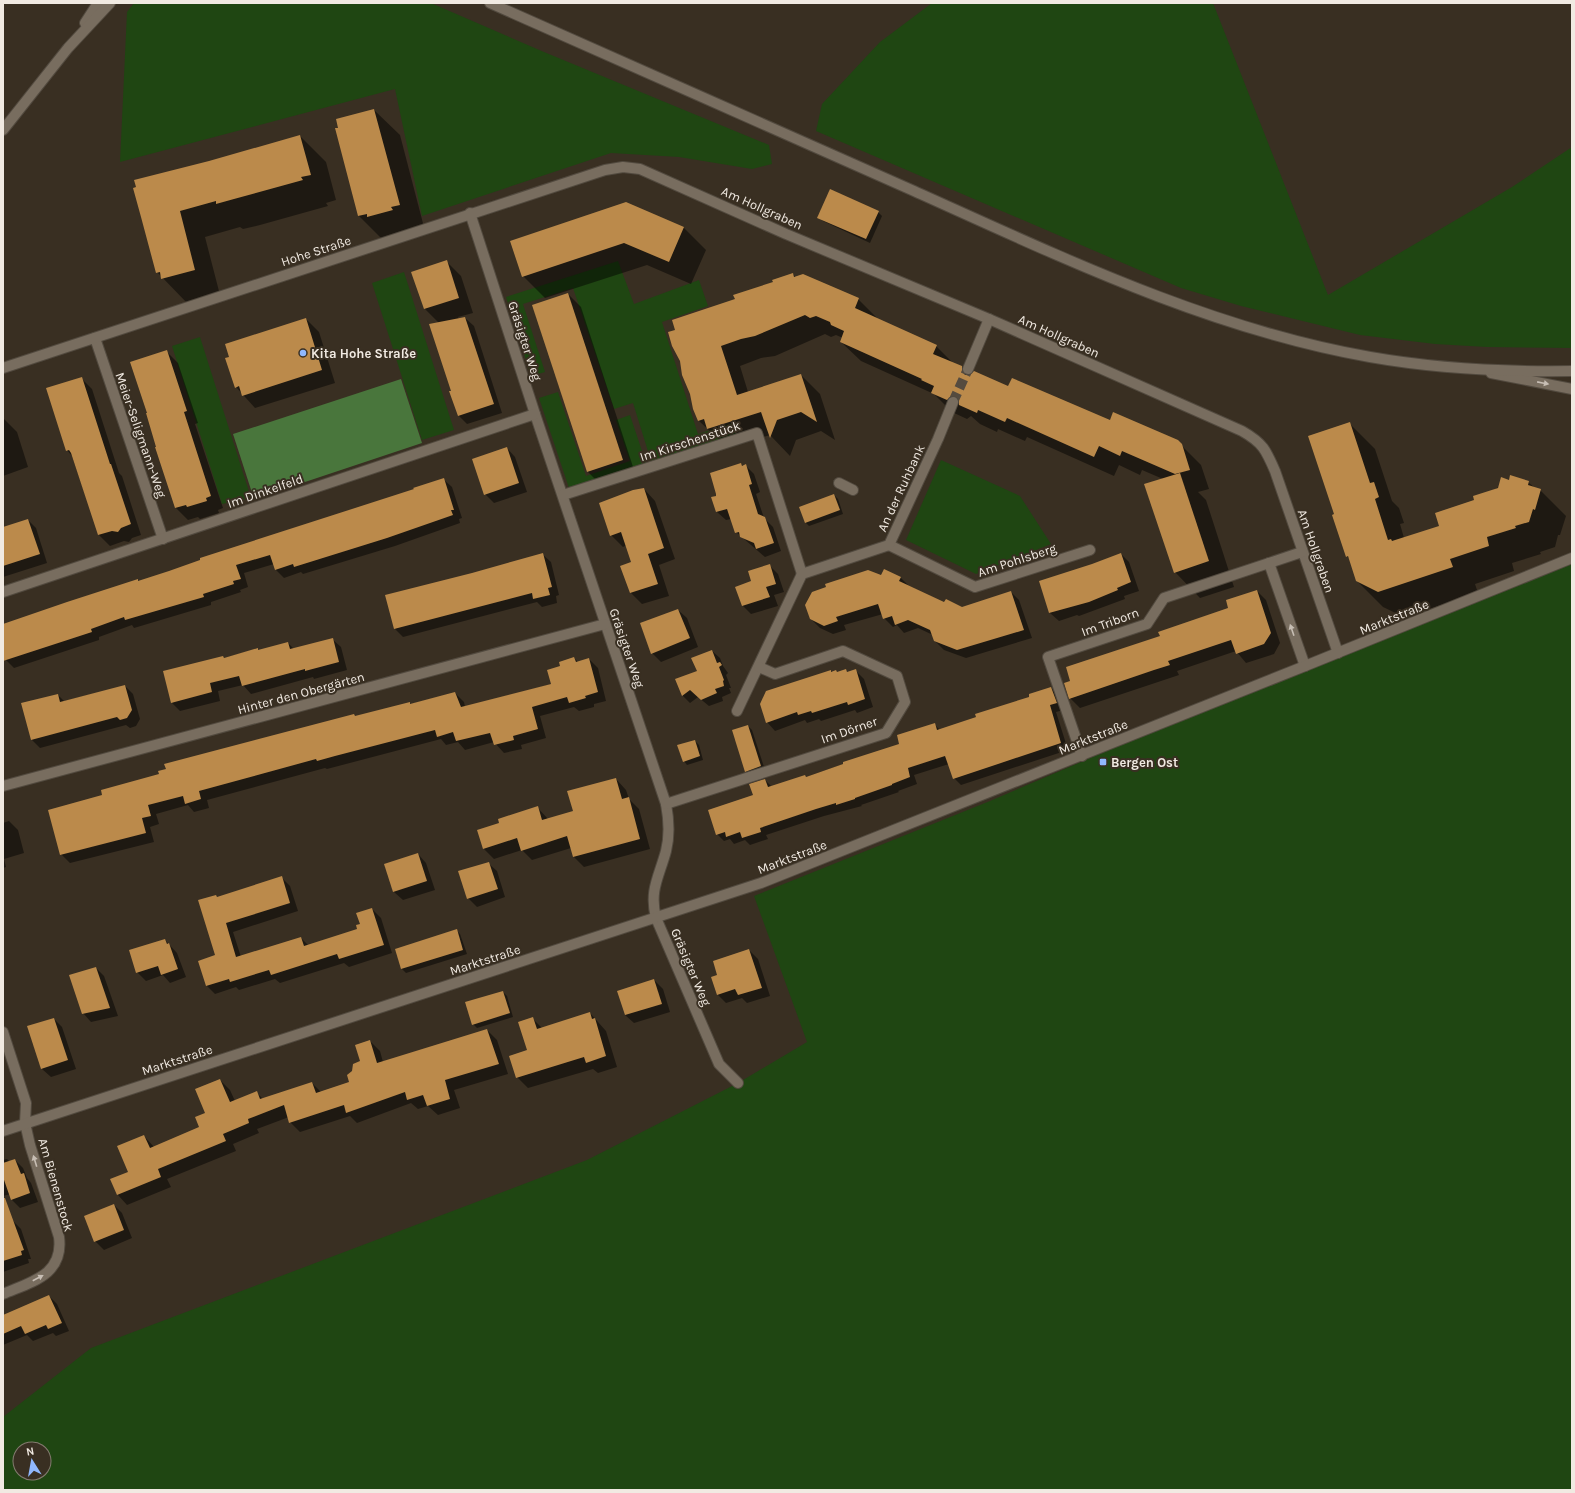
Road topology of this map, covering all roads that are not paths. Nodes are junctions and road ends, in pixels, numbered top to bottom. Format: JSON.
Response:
{"nodes":[{"id":1,"x":98,"y":3,"type":"edge"},
{"id":2,"x":110,"y":3,"type":"edge"},
{"id":3,"x":490,"y":3,"type":"edge"},
{"id":4,"x":68,"y":48,"type":"junction"},
{"id":5,"x":3,"y":130,"type":"edge"},
{"id":6,"x":640,"y":169,"type":"joint"},
{"id":7,"x":470,"y":213,"type":"junction"},
{"id":8,"x":989,"y":320,"type":"junction"},
{"id":9,"x":95,"y":338,"type":"junction"},
{"id":10,"x":3,"y":368,"type":"edge"},
{"id":11,"x":968,"y":369,"type":"tunnel mouth"},
{"id":12,"x":1477,"y":370,"type":"junction"},
{"id":13,"x":1572,"y":371,"type":"edge"},
{"id":14,"x":1572,"y":389,"type":"edge"},
{"id":15,"x":953,"y":402,"type":"tunnel mouth"},
{"id":16,"x":535,"y":414,"type":"junction"},
{"id":17,"x":839,"y":483,"type":"dead end"},
{"id":18,"x":853,"y":490,"type":"dead end"},
{"id":19,"x":563,"y":495,"type":"junction"},
{"id":20,"x":163,"y":539,"type":"junction"},
{"id":21,"x":889,"y":545,"type":"junction"},
{"id":22,"x":1090,"y":550,"type":"dead end"},
{"id":23,"x":1302,"y":552,"type":"junction"},
{"id":24,"x":1572,"y":558,"type":"edge"},
{"id":25,"x":1268,"y":563,"type":"junction"},
{"id":26,"x":802,"y":574,"type":"junction"},
{"id":27,"x":3,"y":592,"type":"edge"},
{"id":28,"x":605,"y":624,"type":"junction"},
{"id":29,"x":1338,"y":653,"type":"junction"},
{"id":30,"x":1305,"y":666,"type":"junction"},
{"id":31,"x":758,"y":667,"type":"junction"},
{"id":32,"x":737,"y":711,"type":"dead end"},
{"id":33,"x":1082,"y":756,"type":"junction"},
{"id":34,"x":3,"y":786,"type":"edge"},
{"id":35,"x":666,"y":804,"type":"junction"},
{"id":36,"x":656,"y":918,"type":"junction"},
{"id":37,"x":3,"y":1032,"type":"edge"},
{"id":38,"x":738,"y":1083,"type":"dead end"},
{"id":39,"x":26,"y":1123,"type":"junction"},
{"id":40,"x":3,"y":1131,"type":"edge"},
{"id":41,"x":3,"y":1294,"type":"edge"}],
"edges":[{"from":1,"to":4,"type":"street"},
{"from":2,"to":4,"type":"street"},
{"from":3,"to":12,"type":"street"},
{"from":4,"to":5,"type":"street"},
{"from":6,"to":7,"type":"street","name":"Hohe Straße"},
{"from":6,"to":8,"type":"street","name":"Am Hollgraben"},
{"from":7,"to":9,"type":"street","name":"Hohe Straße"},
{"from":7,"to":16,"type":"street","name":"Gräsigter Weg"},
{"from":8,"to":11,"type":"street"},
{"from":8,"to":23,"type":"street","name":"Am Hollgraben"},
{"from":9,"to":10,"type":"street","name":"Hohe Straße"},
{"from":9,"to":20,"type":"street","name":"Meier-Seligmann-Weg"},
{"from":12,"to":13,"type":"street"},
{"from":12,"to":14,"type":"street","one_way":true},
{"from":15,"to":21,"type":"street","name":"An der Ruhbank"},
{"from":16,"to":19,"type":"street","name":"Gräsigter Weg"},
{"from":16,"to":20,"type":"street","name":"Im Dinkelfeld"},
{"from":17,"to":18,"type":"street"},
{"from":19,"to":26,"type":"street","name":"Im Kirschenstück"},
{"from":19,"to":28,"type":"street","name":"Gräsigter Weg"},
{"from":20,"to":27,"type":"street","name":"Im Dinkelfeld"},
{"from":21,"to":22,"type":"street","name":"Am Pohlsberg"},
{"from":21,"to":26,"type":"street","name":"An der Ruhbank"},
{"from":23,"to":25,"type":"street","name":"Im Triborn"},
{"from":23,"to":29,"type":"street","name":"Am Hollgraben"},
{"from":24,"to":29,"type":"street","name":"Marktstraße"},
{"from":30,"to":25,"type":"street","one_way":true},
{"from":25,"to":33,"type":"street","name":"Im Triborn"},
{"from":26,"to":31,"type":"street"},
{"from":28,"to":34,"type":"street","name":"Hinter den Obergärten"},
{"from":28,"to":35,"type":"street","name":"Gräsigter Weg"},
{"from":29,"to":30,"type":"street","name":"Marktstraße"},
{"from":30,"to":33,"type":"street","name":"Marktstraße"},
{"from":31,"to":32,"type":"street"},
{"from":31,"to":35,"type":"street","name":"Im Dörner"},
{"from":33,"to":36,"type":"street","name":"Marktstraße"},
{"from":35,"to":36,"type":"street","name":"Gräsigter Weg"},
{"from":36,"to":38,"type":"street","name":"Gräsigter Weg"},
{"from":36,"to":39,"type":"street","name":"Marktstraße"},
{"from":37,"to":39,"type":"street","name":"Am Bienenstock"},
{"from":39,"to":40,"type":"street","name":"Marktstraße"},
{"from":41,"to":39,"type":"street","name":"Am Bienenstock","one_way":true}]}
